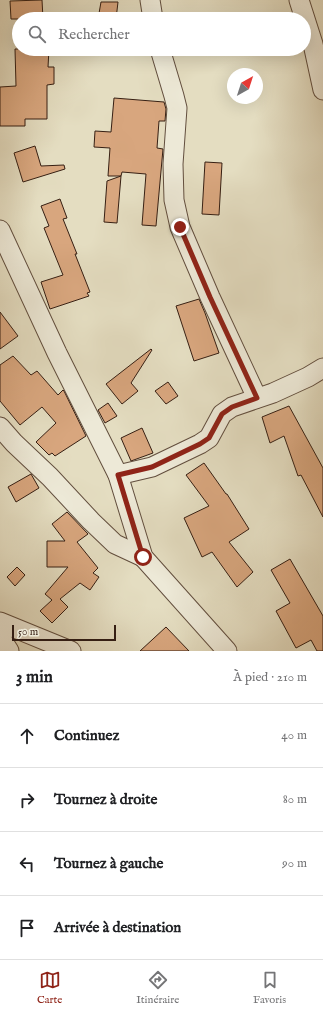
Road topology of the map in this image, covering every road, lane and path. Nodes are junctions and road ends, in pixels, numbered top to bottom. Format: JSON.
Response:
{"nodes":[{"id":1,"x":150,"y":0,"type":"edge"},
{"id":2,"x":299,"y":0,"type":"edge"},
{"id":3,"x":152,"y":12,"type":"edge"},
{"id":4,"x":303,"y":12,"type":"edge"},
{"id":5,"x":311,"y":38,"type":"edge"},
{"id":6,"x":162,"y":56,"type":"edge"},
{"id":7,"x":323,"y":90,"type":"edge"},
{"id":8,"x":0,"y":230,"type":"edge"},
{"id":9,"x":323,"y":368,"type":"edge"},
{"id":10,"x":257,"y":398,"type":"junction"},
{"id":11,"x":0,"y":427,"type":"edge"},
{"id":12,"x":118,"y":475,"type":"junction"},
{"id":13,"x":143,"y":557,"type":"junction"},
{"id":14,"x":0,"y":622,"type":"edge"},
{"id":15,"x":0,"y":637,"type":"edge"},
{"id":16,"x":9,"y":651,"type":"edge"},
{"id":17,"x":71,"y":651,"type":"edge"},
{"id":18,"x":227,"y":651,"type":"edge"}],
"edges":[{"from":1,"to":3,"type":"street"},
{"from":2,"to":4,"type":"street"},
{"from":5,"to":7,"type":"street"},
{"from":6,"to":10,"type":"street"},
{"from":8,"to":12,"type":"street"},
{"from":9,"to":10,"type":"street"},
{"from":10,"to":12,"type":"street"},
{"from":11,"to":13,"type":"street"},
{"from":12,"to":13,"type":"street"},
{"from":13,"to":18,"type":"street"},
{"from":14,"to":17,"type":"street"},
{"from":15,"to":16,"type":"street"}]}
